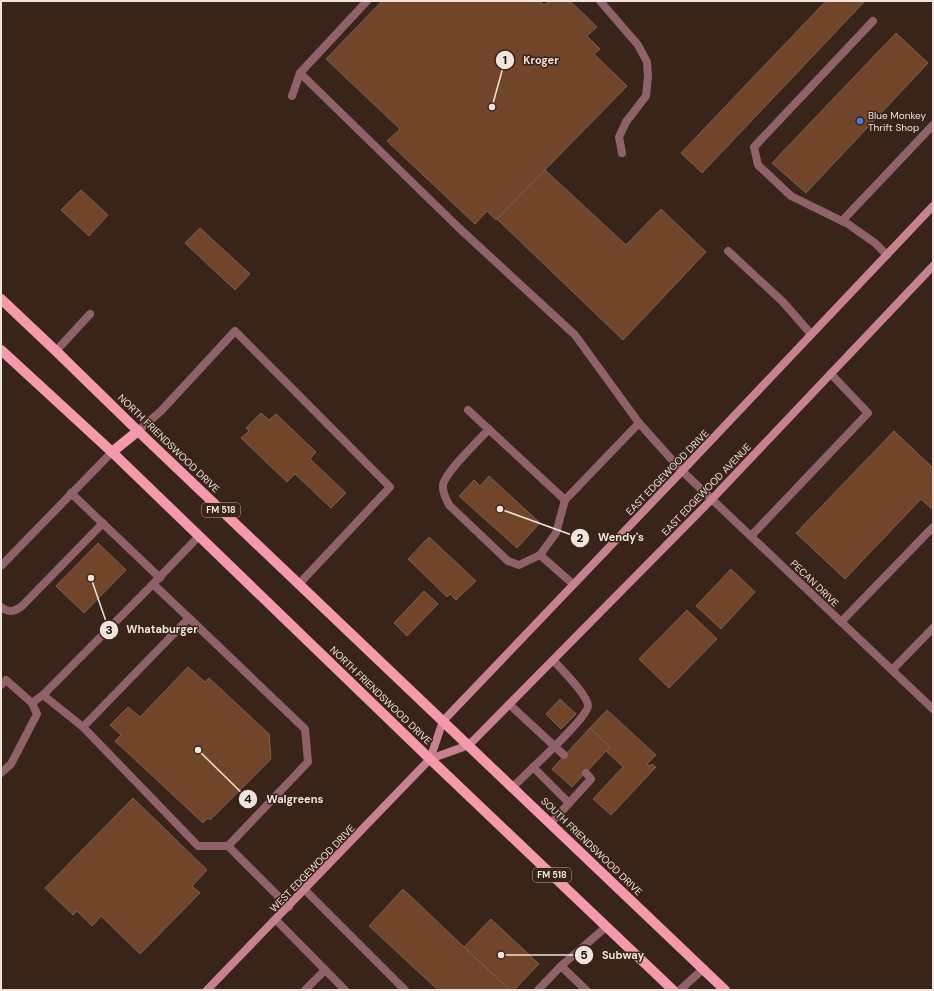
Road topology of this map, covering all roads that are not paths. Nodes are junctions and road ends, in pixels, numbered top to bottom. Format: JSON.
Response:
{"nodes":[{"id":1,"x":367,"y":1,"type":"edge"},
{"id":2,"x":600,"y":1,"type":"edge"},
{"id":3,"x":873,"y":21,"type":"dead end"},
{"id":4,"x":300,"y":73,"type":"junction"},
{"id":5,"x":292,"y":96,"type":"dead end"},
{"id":6,"x":933,"y":125,"type":"edge"},
{"id":7,"x":622,"y":153,"type":"dead end"},
{"id":8,"x":933,"y":206,"type":"edge"},
{"id":9,"x":842,"y":221,"type":"junction"},
{"id":10,"x":728,"y":251,"type":"dead end"},
{"id":11,"x":887,"y":255,"type":"junction"},
{"id":12,"x":933,"y":266,"type":"edge"},
{"id":13,"x":1,"y":299,"type":"edge"},
{"id":14,"x":90,"y":314,"type":"dead end"},
{"id":15,"x":811,"y":334,"type":"junction"},
{"id":16,"x":1,"y":350,"type":"edge"},
{"id":17,"x":56,"y":351,"type":"junction"},
{"id":18,"x":831,"y":374,"type":"junction"},
{"id":19,"x":468,"y":410,"type":"dead end"},
{"id":20,"x":639,"y":423,"type":"junction"},
{"id":21,"x":489,"y":429,"type":"junction"},
{"id":22,"x":138,"y":431,"type":"junction"},
{"id":23,"x":112,"y":452,"type":"junction"},
{"id":24,"x":682,"y":471,"type":"junction"},
{"id":25,"x":71,"y":493,"type":"junction"},
{"id":26,"x":712,"y":499,"type":"junction"},
{"id":27,"x":565,"y":500,"type":"junction"},
{"id":28,"x":103,"y":523,"type":"junction"},
{"id":29,"x":932,"y":528,"type":"dead end"},
{"id":30,"x":199,"y":536,"type":"junction"},
{"id":31,"x":751,"y":536,"type":"junction"},
{"id":32,"x":540,"y":555,"type":"junction"},
{"id":33,"x":1,"y":566,"type":"edge"},
{"id":34,"x":160,"y":578,"type":"junction"},
{"id":35,"x":153,"y":584,"type":"junction"},
{"id":36,"x":299,"y":584,"type":"junction"},
{"id":37,"x":573,"y":584,"type":"junction"},
{"id":38,"x":1,"y":607,"type":"edge"},
{"id":39,"x":189,"y":618,"type":"junction"},
{"id":40,"x":841,"y":622,"type":"junction"},
{"id":41,"x":933,"y":628,"type":"edge"},
{"id":42,"x":553,"y":660,"type":"junction"},
{"id":43,"x":892,"y":670,"type":"junction"},
{"id":44,"x":1,"y":685,"type":"edge"},
{"id":45,"x":43,"y":695,"type":"junction"},
{"id":46,"x":32,"y":703,"type":"junction"},
{"id":47,"x":509,"y":704,"type":"junction"},
{"id":48,"x":933,"y":709,"type":"edge"},
{"id":49,"x":443,"y":720,"type":"junction"},
{"id":50,"x":83,"y":727,"type":"junction"},
{"id":51,"x":469,"y":745,"type":"junction"},
{"id":52,"x":555,"y":746,"type":"junction"},
{"id":53,"x":564,"y":755,"type":"dead end"},
{"id":54,"x":430,"y":759,"type":"junction"},
{"id":55,"x":533,"y":767,"type":"junction"},
{"id":56,"x":1,"y":773,"type":"edge"},
{"id":57,"x":586,"y":773,"type":"dead end"},
{"id":58,"x":513,"y":787,"type":"junction"},
{"id":59,"x":569,"y":803,"type":"junction"},
{"id":60,"x":551,"y":823,"type":"junction"},
{"id":61,"x":228,"y":846,"type":"junction"},
{"id":62,"x":305,"y":890,"type":"junction"},
{"id":63,"x":288,"y":907,"type":"junction"},
{"id":64,"x":276,"y":920,"type":"junction"},
{"id":65,"x":606,"y":926,"type":"junction"},
{"id":66,"x":561,"y":966,"type":"junction"},
{"id":67,"x":325,"y":970,"type":"junction"},
{"id":68,"x":703,"y":970,"type":"junction"},
{"id":69,"x":207,"y":990,"type":"edge"},
{"id":70,"x":305,"y":990,"type":"edge"},
{"id":71,"x":345,"y":990,"type":"edge"},
{"id":72,"x":405,"y":990,"type":"edge"},
{"id":73,"x":538,"y":990,"type":"edge"},
{"id":74,"x":586,"y":990,"type":"edge"},
{"id":75,"x":673,"y":990,"type":"edge"},
{"id":76,"x":680,"y":990,"type":"edge"},
{"id":77,"x":725,"y":990,"type":"edge"}],
"edges":[{"from":1,"to":4,"type":"street"},
{"from":2,"to":7,"type":"street"},
{"from":3,"to":9,"type":"street"},
{"from":4,"to":5,"type":"street"},
{"from":4,"to":20,"type":"street","name":"PECAN DRIVE"},
{"from":6,"to":9,"type":"street"},
{"from":8,"to":11,"type":"main road","name":"EAST EDGEWOOD DRIVE"},
{"from":9,"to":11,"type":"street"},
{"from":10,"to":15,"type":"street"},
{"from":11,"to":15,"type":"main road","name":"EAST EDGEWOOD DRIVE"},
{"from":12,"to":18,"type":"main road","name":"EAST EDGEWOOD AVENUE"},
{"from":13,"to":17,"type":"main road","name":"NORTH FRIENDSWOOD DRIVE","number":"FM 518"},
{"from":14,"to":17,"type":"street"},
{"from":15,"to":24,"type":"main road","name":"EAST EDGEWOOD DRIVE"},
{"from":16,"to":23,"type":"main road","name":"NORTH FRIENDSWOOD DRIVE","number":"FM 518"},
{"from":17,"to":22,"type":"main road","name":"NORTH FRIENDSWOOD DRIVE","number":"FM 518"},
{"from":18,"to":26,"type":"main road","name":"EAST EDGEWOOD AVENUE"},
{"from":18,"to":31,"type":"street"},
{"from":19,"to":21,"type":"street"},
{"from":20,"to":24,"type":"street","name":"PECAN DRIVE"},
{"from":20,"to":27,"type":"street"},
{"from":21,"to":27,"type":"street"},
{"from":21,"to":32,"type":"street"},
{"from":22,"to":23,"type":"main road"},
{"from":22,"to":36,"type":"main road","name":"NORTH FRIENDSWOOD DRIVE","number":"FM 518"},
{"from":22,"to":36,"type":"street"},
{"from":23,"to":25,"type":"street"},
{"from":23,"to":30,"type":"main road","name":"NORTH FRIENDSWOOD DRIVE","number":"FM 518"},
{"from":24,"to":26,"type":"street","name":"PECAN DRIVE"},
{"from":24,"to":37,"type":"main road","name":"EAST EDGEWOOD DRIVE"},
{"from":25,"to":28,"type":"street"},
{"from":25,"to":33,"type":"street"},
{"from":26,"to":31,"type":"street","name":"PECAN DRIVE"},
{"from":26,"to":42,"type":"main road","name":"EAST EDGEWOOD AVENUE"},
{"from":27,"to":32,"type":"street"},
{"from":28,"to":34,"type":"street"},
{"from":28,"to":38,"type":"street"},
{"from":29,"to":40,"type":"street"},
{"from":30,"to":34,"type":"street"},
{"from":30,"to":54,"type":"main road","name":"NORTH FRIENDSWOOD DRIVE","number":"FM 518"},
{"from":31,"to":40,"type":"street","name":"PECAN DRIVE"},
{"from":32,"to":37,"type":"street"},
{"from":34,"to":35,"type":"street"},
{"from":35,"to":39,"type":"street"},
{"from":35,"to":45,"type":"street"},
{"from":36,"to":49,"type":"main road","name":"NORTH FRIENDSWOOD DRIVE","number":"FM 518"},
{"from":37,"to":49,"type":"main road","name":"EAST EDGEWOOD DRIVE"},
{"from":39,"to":50,"type":"street"},
{"from":39,"to":61,"type":"street"},
{"from":40,"to":43,"type":"street","name":"PECAN DRIVE"},
{"from":41,"to":43,"type":"street"},
{"from":42,"to":47,"type":"main road","name":"EAST EDGEWOOD AVENUE"},
{"from":42,"to":52,"type":"street"},
{"from":43,"to":48,"type":"street","name":"PECAN DRIVE"},
{"from":44,"to":46,"type":"street"},
{"from":45,"to":46,"type":"street"},
{"from":45,"to":50,"type":"street"},
{"from":46,"to":56,"type":"street"},
{"from":47,"to":51,"type":"main road","name":"EAST EDGEWOOD AVENUE"},
{"from":47,"to":52,"type":"street"},
{"from":49,"to":51,"type":"main road","name":"SOUTH FRIENDSWOOD DRIVE","number":"FM 518"},
{"from":49,"to":54,"type":"main road","name":"EAST EDGEWOOD DRIVE"},
{"from":50,"to":61,"type":"street"},
{"from":51,"to":54,"type":"main road","name":"EAST EDGEWOOD AVENUE"},
{"from":51,"to":58,"type":"main road","name":"SOUTH FRIENDSWOOD DRIVE","number":"FM 518"},
{"from":52,"to":53,"type":"street"},
{"from":52,"to":55,"type":"street"},
{"from":54,"to":62,"type":"main road","name":"WEST EDGEWOOD DRIVE"},
{"from":54,"to":65,"type":"main road","number":"FM 518"},
{"from":55,"to":58,"type":"street"},
{"from":55,"to":59,"type":"street"},
{"from":57,"to":59,"type":"street"},
{"from":58,"to":60,"type":"main road","name":"SOUTH FRIENDSWOOD DRIVE","number":"FM 518"},
{"from":59,"to":60,"type":"street"},
{"from":60,"to":68,"type":"main road","name":"SOUTH FRIENDSWOOD DRIVE","number":"FM 518"},
{"from":61,"to":63,"type":"street"},
{"from":62,"to":63,"type":"main road","name":"WEST EDGEWOOD DRIVE"},
{"from":62,"to":72,"type":"street"},
{"from":63,"to":64,"type":"main road","name":"WEST EDGEWOOD DRIVE"},
{"from":64,"to":67,"type":"street"},
{"from":64,"to":69,"type":"main road","name":"WEST EDGEWOOD DRIVE"},
{"from":65,"to":66,"type":"street"},
{"from":65,"to":75,"type":"main road","number":"FM 518"},
{"from":66,"to":73,"type":"street"},
{"from":66,"to":74,"type":"street"},
{"from":67,"to":70,"type":"street"},
{"from":67,"to":71,"type":"street"},
{"from":68,"to":76,"type":"street"},
{"from":68,"to":77,"type":"main road","name":"SOUTH FRIENDSWOOD DRIVE","number":"FM 518"}]}
